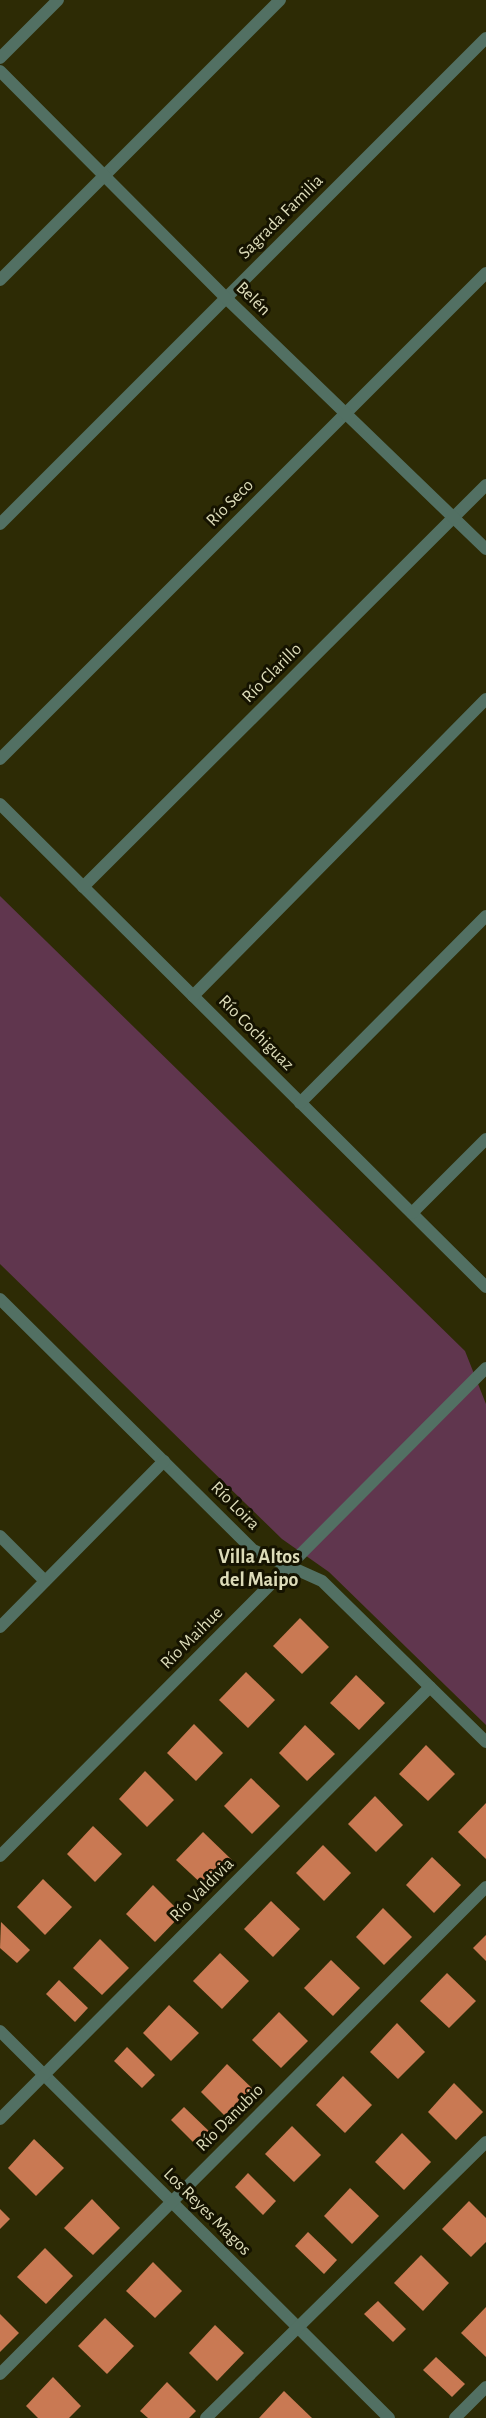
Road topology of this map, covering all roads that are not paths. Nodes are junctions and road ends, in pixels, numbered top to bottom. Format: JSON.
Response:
{"nodes":[{"id":1,"x":58,"y":0,"type":"edge"},
{"id":2,"x":280,"y":0,"type":"edge"},
{"id":3,"x":486,"y":38,"type":"edge"},
{"id":4,"x":0,"y":58,"type":"edge"},
{"id":5,"x":0,"y":71,"type":"edge"},
{"id":6,"x":104,"y":176,"type":"junction"},
{"id":7,"x":486,"y":273,"type":"edge"},
{"id":8,"x":0,"y":280,"type":"edge"},
{"id":9,"x":226,"y":298,"type":"junction"},
{"id":10,"x":345,"y":413,"type":"junction"},
{"id":11,"x":486,"y":485,"type":"edge"},
{"id":12,"x":454,"y":518,"type":"junction"},
{"id":13,"x":0,"y":524,"type":"edge"},
{"id":14,"x":486,"y":549,"type":"edge"},
{"id":15,"x":486,"y":699,"type":"edge"},
{"id":16,"x":0,"y":759,"type":"edge"},
{"id":17,"x":0,"y":804,"type":"edge"},
{"id":18,"x":83,"y":887,"type":"junction"},
{"id":19,"x":486,"y":916,"type":"edge"},
{"id":20,"x":193,"y":996,"type":"junction"},
{"id":21,"x":300,"y":1103,"type":"junction"},
{"id":22,"x":486,"y":1139,"type":"edge"},
{"id":23,"x":412,"y":1213,"type":"junction"},
{"id":24,"x":486,"y":1287,"type":"edge"},
{"id":25,"x":0,"y":1299,"type":"edge"},
{"id":26,"x":486,"y":1368,"type":"edge"},
{"id":27,"x":164,"y":1461,"type":"junction"},
{"id":28,"x":0,"y":1536,"type":"edge"},
{"id":29,"x":289,"y":1566,"type":"junction"},
{"id":30,"x":45,"y":1581,"type":"junction"},
{"id":31,"x":0,"y":1627,"type":"edge"},
{"id":32,"x":430,"y":1687,"type":"junction"},
{"id":33,"x":486,"y":1742,"type":"edge"},
{"id":34,"x":0,"y":1856,"type":"edge"},
{"id":35,"x":486,"y":1887,"type":"edge"},
{"id":36,"x":0,"y":2031,"type":"edge"},
{"id":37,"x":44,"y":2075,"type":"junction"},
{"id":38,"x":0,"y":2119,"type":"edge"},
{"id":39,"x":486,"y":2142,"type":"edge"},
{"id":40,"x":171,"y":2202,"type":"junction"},
{"id":41,"x":297,"y":2327,"type":"junction"},
{"id":42,"x":0,"y":2374,"type":"edge"},
{"id":43,"x":486,"y":2387,"type":"edge"},
{"id":44,"x":206,"y":2418,"type":"edge"},
{"id":45,"x":389,"y":2418,"type":"edge"},
{"id":46,"x":455,"y":2418,"type":"edge"}],
"edges":[{"from":1,"to":4,"type":"street"},
{"from":2,"to":6,"type":"street"},
{"from":3,"to":9,"type":"street","name":"Sagrada Familia"},
{"from":5,"to":6,"type":"street","name":"Belén"},
{"from":6,"to":8,"type":"street"},
{"from":6,"to":9,"type":"street","name":"Belén"},
{"from":7,"to":10,"type":"street","name":"Río Seco"},
{"from":9,"to":10,"type":"street","name":"Belén"},
{"from":9,"to":13,"type":"street","name":"Sagrada Familia"},
{"from":10,"to":12,"type":"street","name":"Belén"},
{"from":10,"to":16,"type":"street","name":"Río Seco"},
{"from":11,"to":12,"type":"street","name":"Río Clarillo"},
{"from":12,"to":14,"type":"street","name":"Belén"},
{"from":12,"to":18,"type":"street","name":"Río Clarillo"},
{"from":15,"to":20,"type":"street"},
{"from":17,"to":18,"type":"street","name":"Río Cochiguaz"},
{"from":18,"to":20,"type":"street","name":"Río Cochiguaz"},
{"from":19,"to":21,"type":"street"},
{"from":20,"to":21,"type":"street","name":"Río Cochiguaz"},
{"from":21,"to":23,"type":"street","name":"Río Cochiguaz"},
{"from":22,"to":23,"type":"street"},
{"from":23,"to":24,"type":"street","name":"Río Cochiguaz"},
{"from":25,"to":27,"type":"street","name":"Río Loira"},
{"from":26,"to":29,"type":"street","name":"Río Maihue"},
{"from":27,"to":29,"type":"street","name":"Río Loira"},
{"from":27,"to":30,"type":"street"},
{"from":28,"to":30,"type":"street"},
{"from":29,"to":32,"type":"street","name":"Río Loira"},
{"from":29,"to":34,"type":"street","name":"Río Maihue"},
{"from":30,"to":31,"type":"street"},
{"from":32,"to":33,"type":"street","name":"Río Loira"},
{"from":32,"to":37,"type":"street","name":"Río Valdivia"},
{"from":35,"to":40,"type":"street","name":"Río Danubio"},
{"from":36,"to":37,"type":"street","name":"Los Reyes Magos"},
{"from":37,"to":38,"type":"street","name":"Río Valdivia"},
{"from":37,"to":40,"type":"street","name":"Los Reyes Magos"},
{"from":39,"to":41,"type":"street"},
{"from":40,"to":41,"type":"street","name":"Los Reyes Magos"},
{"from":40,"to":42,"type":"street","name":"Río Danubio"},
{"from":41,"to":44,"type":"street"},
{"from":41,"to":45,"type":"street","name":"Los Reyes Magos"},
{"from":43,"to":46,"type":"street"}]}
